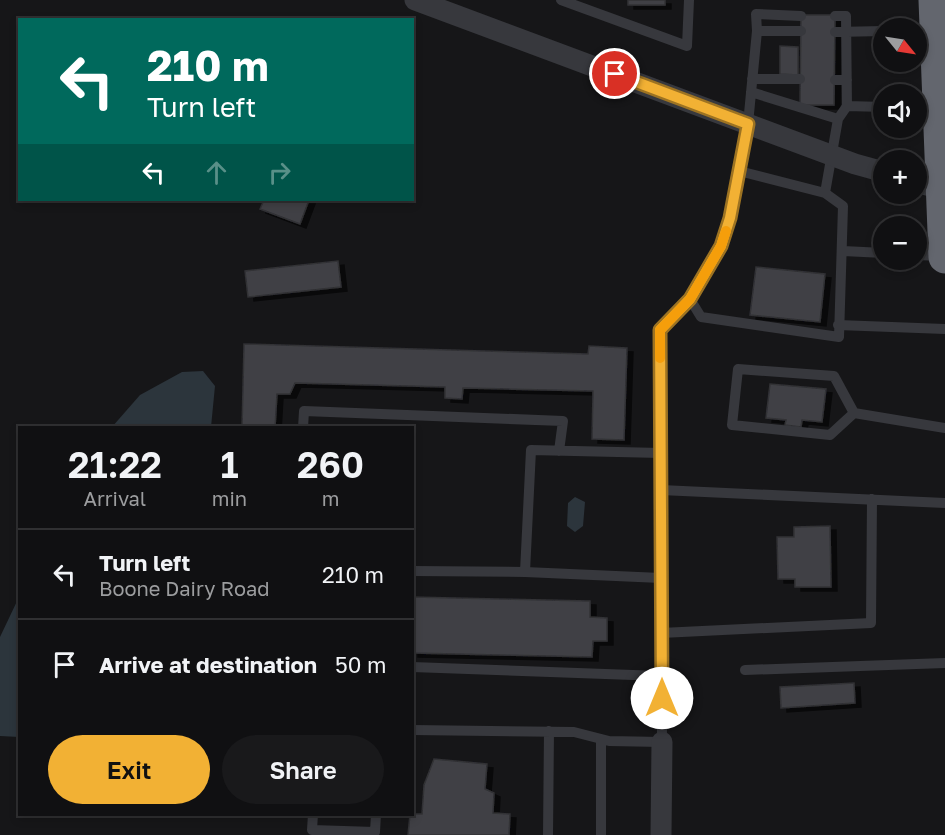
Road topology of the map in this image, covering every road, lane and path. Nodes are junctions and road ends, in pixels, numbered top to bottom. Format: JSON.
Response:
{"nodes":[{"id":1,"x":415,"y":0,"type":"edge"},
{"id":2,"x":561,"y":0,"type":"edge"},
{"id":3,"x":689,"y":0,"type":"edge"},
{"id":4,"x":801,"y":16,"type":"dead end"},
{"id":5,"x":835,"y":16,"type":"dead end"},
{"id":6,"x":933,"y":20,"type":"edge"},
{"id":7,"x":873,"y":30,"type":"edge"},
{"id":8,"x":801,"y":31,"type":"dead end"},
{"id":9,"x":840,"y":31,"type":"junction"},
{"id":10,"x":757,"y":32,"type":"junction"},
{"id":11,"x":752,"y":79,"type":"junction"},
{"id":12,"x":800,"y":79,"type":"dead end"},
{"id":13,"x":834,"y":80,"type":"dead end"},
{"id":14,"x":847,"y":80,"type":"junction"},
{"id":15,"x":751,"y":92,"type":"junction"},
{"id":16,"x":847,"y":106,"type":"junction"},
{"id":17,"x":873,"y":107,"type":"edge"},
{"id":18,"x":928,"y":109,"type":"edge"},
{"id":19,"x":838,"y":119,"type":"junction"},
{"id":20,"x":748,"y":124,"type":"junction"},
{"id":21,"x":831,"y":155,"type":"junction"},
{"id":22,"x":873,"y":168,"type":"edge"},
{"id":23,"x":739,"y":171,"type":"junction"},
{"id":24,"x":930,"y":186,"type":"edge"},
{"id":25,"x":825,"y":193,"type":"junction"},
{"id":26,"x":843,"y":251,"type":"junction"},
{"id":27,"x":873,"y":252,"type":"edge"},
{"id":28,"x":927,"y":256,"type":"edge"},
{"id":29,"x":945,"y":257,"type":"edge"},
{"id":30,"x":690,"y":299,"type":"junction"},
{"id":31,"x":838,"y":325,"type":"junction"},
{"id":32,"x":945,"y":329,"type":"edge"},
{"id":33,"x":854,"y":413,"type":"junction"},
{"id":34,"x":303,"y":426,"type":"edge"},
{"id":35,"x":945,"y":428,"type":"edge"},
{"id":36,"x":559,"y":450,"type":"junction"},
{"id":37,"x":660,"y":453,"type":"junction"},
{"id":38,"x":661,"y":490,"type":"junction"},
{"id":39,"x":872,"y":499,"type":"junction"},
{"id":40,"x":945,"y":503,"type":"edge"},
{"id":41,"x":414,"y":571,"type":"edge"},
{"id":42,"x":525,"y":572,"type":"junction"},
{"id":43,"x":661,"y":578,"type":"junction"},
{"id":44,"x":661,"y":633,"type":"junction"},
{"id":45,"x":945,"y":663,"type":"edge"},
{"id":46,"x":414,"y":667,"type":"edge"},
{"id":47,"x":745,"y":670,"type":"dead end"},
{"id":48,"x":661,"y":676,"type":"junction"},
{"id":49,"x":414,"y":730,"type":"edge"},
{"id":50,"x":549,"y":731,"type":"junction"},
{"id":51,"x":601,"y":739,"type":"junction"},
{"id":52,"x":662,"y":742,"type":"junction"},
{"id":53,"x":313,"y":816,"type":"edge"},
{"id":54,"x":376,"y":816,"type":"edge"},
{"id":55,"x":548,"y":835,"type":"edge"},
{"id":56,"x":601,"y":835,"type":"edge"},
{"id":57,"x":661,"y":835,"type":"edge"}],
"edges":[{"from":1,"to":20,"type":"street"},
{"from":2,"to":3,"type":"lane"},
{"from":4,"to":10,"type":"lane"},
{"from":5,"to":9,"type":"lane"},
{"from":6,"to":18,"type":"highway"},
{"from":7,"to":9,"type":"lane"},
{"from":8,"to":10,"type":"lane"},
{"from":9,"to":14,"type":"lane"},
{"from":10,"to":11,"type":"lane"},
{"from":11,"to":12,"type":"lane"},
{"from":11,"to":15,"type":"lane"},
{"from":13,"to":14,"type":"lane"},
{"from":14,"to":16,"type":"lane"},
{"from":15,"to":19,"type":"lane"},
{"from":15,"to":20,"type":"lane"},
{"from":16,"to":17,"type":"lane"},
{"from":16,"to":19,"type":"lane"},
{"from":18,"to":24,"type":"highway"},
{"from":19,"to":21,"type":"lane"},
{"from":20,"to":21,"type":"street"},
{"from":20,"to":23,"type":"lane"},
{"from":21,"to":22,"type":"street"},
{"from":21,"to":25,"type":"lane"},
{"from":23,"to":25,"type":"lane"},
{"from":23,"to":30,"type":"lane"},
{"from":24,"to":29,"type":"highway"},
{"from":25,"to":26,"type":"lane"},
{"from":26,"to":27,"type":"lane"},
{"from":26,"to":31,"type":"lane"},
{"from":28,"to":29,"type":"lane"},
{"from":30,"to":31,"type":"lane"},
{"from":30,"to":37,"type":"lane"},
{"from":31,"to":32,"type":"lane"},
{"from":33,"to":33,"type":"lane"},
{"from":33,"to":35,"type":"lane"},
{"from":34,"to":36,"type":"lane"},
{"from":36,"to":37,"type":"lane"},
{"from":36,"to":42,"type":"lane"},
{"from":37,"to":38,"type":"lane"},
{"from":38,"to":39,"type":"lane"},
{"from":38,"to":43,"type":"lane"},
{"from":39,"to":40,"type":"lane"},
{"from":39,"to":44,"type":"lane"},
{"from":41,"to":42,"type":"lane"},
{"from":42,"to":43,"type":"lane"},
{"from":43,"to":44,"type":"lane"},
{"from":44,"to":48,"type":"lane"},
{"from":45,"to":47,"type":"lane"},
{"from":46,"to":48,"type":"lane"},
{"from":48,"to":52,"type":"lane"},
{"from":49,"to":50,"type":"lane"},
{"from":50,"to":51,"type":"lane"},
{"from":50,"to":55,"type":"lane"},
{"from":51,"to":52,"type":"lane"},
{"from":51,"to":56,"type":"lane"},
{"from":52,"to":57,"type":"street"},
{"from":53,"to":54,"type":"lane"}]}
